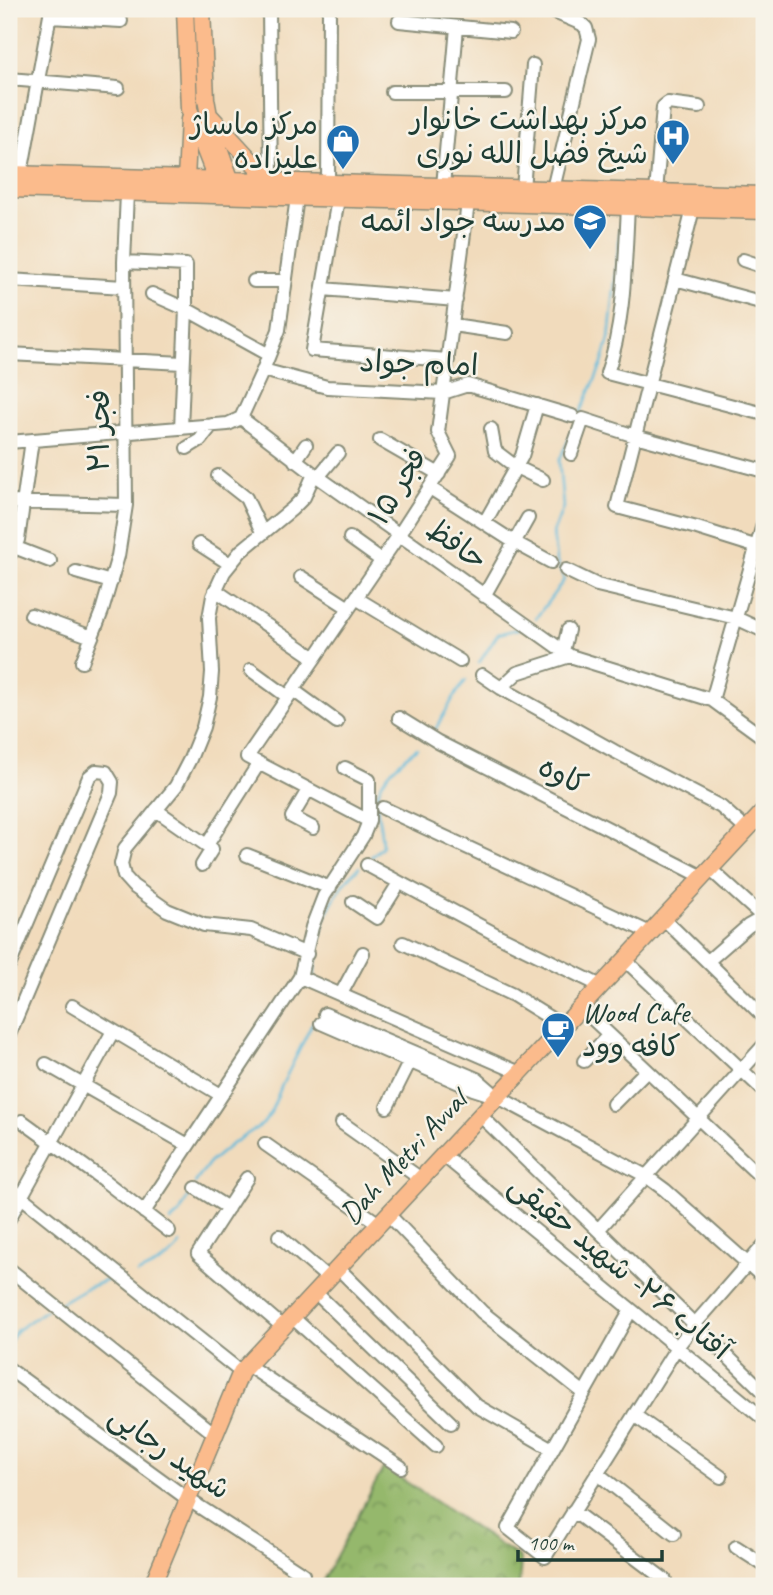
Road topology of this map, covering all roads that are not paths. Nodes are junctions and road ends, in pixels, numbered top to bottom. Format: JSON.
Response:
{"nodes":[{"id":1,"x":185,"y":9,"type":"edge"},
{"id":2,"x":202,"y":9,"type":"edge"},
{"id":3,"x":269,"y":9,"type":"edge"},
{"id":4,"x":329,"y":9,"type":"edge"},
{"id":5,"x":429,"y":9,"type":"edge"},
{"id":6,"x":547,"y":9,"type":"edge"},
{"id":7,"x":51,"y":13,"type":"edge"},
{"id":8,"x":121,"y":21,"type":"dead end"},
{"id":9,"x":399,"y":21,"type":"dead end"},
{"id":10,"x":427,"y":24,"type":"junction"},
{"id":11,"x":457,"y":27,"type":"junction"},
{"id":12,"x":511,"y":32,"type":"dead end"},
{"id":13,"x":533,"y":65,"type":"dead end"},
{"id":14,"x":9,"y":79,"type":"edge"},
{"id":15,"x":37,"y":81,"type":"junction"},
{"id":16,"x":118,"y":88,"type":"dead end"},
{"id":17,"x":392,"y":92,"type":"dead end"},
{"id":18,"x":451,"y":92,"type":"junction"},
{"id":19,"x":506,"y":92,"type":"dead end"},
{"id":20,"x":699,"y":107,"type":"dead end"},
{"id":21,"x":189,"y":109,"type":"junction"},
{"id":22,"x":205,"y":123,"type":"junction"},
{"id":23,"x":15,"y":174,"type":"edge"},
{"id":24,"x":186,"y":180,"type":"junction"},
{"id":25,"x":271,"y":182,"type":"junction"},
{"id":26,"x":55,"y":183,"type":"junction"},
{"id":27,"x":328,"y":183,"type":"junction"},
{"id":28,"x":89,"y":184,"type":"junction"},
{"id":29,"x":443,"y":186,"type":"junction"},
{"id":30,"x":224,"y":188,"type":"junction"},
{"id":31,"x":9,"y":189,"type":"edge"},
{"id":32,"x":523,"y":189,"type":"junction"},
{"id":33,"x":553,"y":190,"type":"junction"},
{"id":34,"x":127,"y":192,"type":"junction"},
{"id":35,"x":656,"y":193,"type":"junction"},
{"id":36,"x":764,"y":195,"type":"edge"},
{"id":37,"x":296,"y":198,"type":"junction"},
{"id":38,"x":338,"y":199,"type":"junction"},
{"id":39,"x":468,"y":202,"type":"junction"},
{"id":40,"x":746,"y":202,"type":"junction"},
{"id":41,"x":628,"y":207,"type":"junction"},
{"id":42,"x":693,"y":209,"type":"junction"},
{"id":43,"x":764,"y":211,"type":"edge"},
{"id":44,"x":743,"y":260,"type":"dead end"},
{"id":45,"x":124,"y":262,"type":"junction"},
{"id":46,"x":764,"y":267,"type":"edge"},
{"id":47,"x":675,"y":279,"type":"junction"},
{"id":48,"x":9,"y":280,"type":"edge"},
{"id":49,"x":254,"y":281,"type":"dead end"},
{"id":50,"x":285,"y":281,"type":"junction"},
{"id":51,"x":124,"y":288,"type":"junction"},
{"id":52,"x":323,"y":289,"type":"junction"},
{"id":53,"x":152,"y":294,"type":"dead end"},
{"id":54,"x":456,"y":300,"type":"junction"},
{"id":55,"x":764,"y":303,"type":"edge"},
{"id":56,"x":187,"y":309,"type":"junction"},
{"id":57,"x":453,"y":325,"type":"junction"},
{"id":58,"x":507,"y":333,"type":"dead end"},
{"id":59,"x":9,"y":354,"type":"edge"},
{"id":60,"x":269,"y":355,"type":"junction"},
{"id":61,"x":125,"y":360,"type":"junction"},
{"id":62,"x":448,"y":360,"type":"junction"},
{"id":63,"x":183,"y":363,"type":"junction"},
{"id":64,"x":263,"y":370,"type":"junction"},
{"id":65,"x":648,"y":384,"type":"junction"},
{"id":66,"x":443,"y":393,"type":"junction"},
{"id":67,"x":537,"y":405,"type":"junction"},
{"id":68,"x":764,"y":414,"type":"edge"},
{"id":69,"x":241,"y":418,"type":"junction"},
{"id":70,"x":578,"y":418,"type":"junction"},
{"id":71,"x":212,"y":425,"type":"junction"},
{"id":72,"x":181,"y":428,"type":"junction"},
{"id":73,"x":491,"y":429,"type":"dead end"},
{"id":74,"x":125,"y":433,"type":"junction"},
{"id":75,"x":635,"y":436,"type":"junction"},
{"id":76,"x":32,"y":440,"type":"junction"},
{"id":77,"x":380,"y":440,"type":"dead end"},
{"id":78,"x":9,"y":442,"type":"edge"},
{"id":79,"x":306,"y":445,"type":"dead end"},
{"id":80,"x":187,"y":448,"type":"dead end"},
{"id":81,"x":338,"y":453,"type":"dead end"},
{"id":82,"x":571,"y":454,"type":"dead end"},
{"id":83,"x":295,"y":460,"type":"junction"},
{"id":84,"x":516,"y":467,"type":"junction"},
{"id":85,"x":764,"y":471,"type":"edge"},
{"id":86,"x":439,"y":474,"type":"junction"},
{"id":87,"x":218,"y":476,"type":"dead end"},
{"id":88,"x":316,"y":476,"type":"junction"},
{"id":89,"x":543,"y":480,"type":"dead end"},
{"id":90,"x":430,"y":488,"type":"junction"},
{"id":91,"x":9,"y":502,"type":"edge"},
{"id":92,"x":23,"y":503,"type":"junction"},
{"id":93,"x":126,"y":505,"type":"junction"},
{"id":94,"x":528,"y":518,"type":"dead end"},
{"id":95,"x":764,"y":521,"type":"edge"},
{"id":96,"x":485,"y":522,"type":"junction"},
{"id":97,"x":262,"y":532,"type":"junction"},
{"id":98,"x":399,"y":535,"type":"junction"},
{"id":99,"x":351,"y":538,"type":"dead end"},
{"id":100,"x":514,"y":542,"type":"junction"},
{"id":101,"x":200,"y":544,"type":"dead end"},
{"id":102,"x":760,"y":548,"type":"edge"},
{"id":103,"x":11,"y":551,"type":"edge"},
{"id":104,"x":50,"y":561,"type":"dead end"},
{"id":105,"x":382,"y":561,"type":"junction"},
{"id":106,"x":551,"y":562,"type":"dead end"},
{"id":107,"x":230,"y":564,"type":"junction"},
{"id":108,"x":566,"y":570,"type":"dead end"},
{"id":109,"x":76,"y":572,"type":"dead end"},
{"id":110,"x":301,"y":577,"type":"dead end"},
{"id":111,"x":111,"y":582,"type":"junction"},
{"id":112,"x":215,"y":590,"type":"junction"},
{"id":113,"x":484,"y":596,"type":"junction"},
{"id":114,"x":353,"y":603,"type":"junction"},
{"id":115,"x":31,"y":615,"type":"dead end"},
{"id":116,"x":736,"y":618,"type":"junction"},
{"id":117,"x":568,"y":630,"type":"dead end"},
{"id":118,"x":764,"y":631,"type":"edge"},
{"id":119,"x":92,"y":637,"type":"junction"},
{"id":120,"x":566,"y":653,"type":"junction"},
{"id":121,"x":315,"y":657,"type":"junction"},
{"id":122,"x":460,"y":661,"type":"dead end"},
{"id":123,"x":82,"y":662,"type":"dead end"},
{"id":124,"x":251,"y":670,"type":"dead end"},
{"id":125,"x":482,"y":675,"type":"dead end"},
{"id":126,"x":501,"y":688,"type":"junction"},
{"id":127,"x":291,"y":694,"type":"junction"},
{"id":128,"x":712,"y":700,"type":"junction"},
{"id":129,"x":399,"y":718,"type":"dead end"},
{"id":130,"x":337,"y":722,"type":"dead end"},
{"id":131,"x":764,"y":738,"type":"edge"},
{"id":132,"x":253,"y":760,"type":"junction"},
{"id":133,"x":345,"y":768,"type":"dead end"},
{"id":134,"x":309,"y":789,"type":"junction"},
{"id":135,"x":383,"y":808,"type":"dead end"},
{"id":136,"x":156,"y":810,"type":"junction"},
{"id":137,"x":369,"y":821,"type":"junction"},
{"id":138,"x":757,"y":823,"type":"edge"},
{"id":139,"x":313,"y":828,"type":"dead end"},
{"id":140,"x":207,"y":845,"type":"junction"},
{"id":141,"x":247,"y":855,"type":"dead end"},
{"id":142,"x":202,"y":865,"type":"dead end"},
{"id":143,"x":367,"y":866,"type":"dead end"},
{"id":144,"x":707,"y":873,"type":"junction"},
{"id":145,"x":399,"y":883,"type":"junction"},
{"id":146,"x":330,"y":888,"type":"junction"},
{"id":147,"x":353,"y":902,"type":"dead end"},
{"id":148,"x":764,"y":917,"type":"edge"},
{"id":149,"x":664,"y":919,"type":"junction"},
{"id":150,"x":650,"y":933,"type":"junction"},
{"id":151,"x":403,"y":943,"type":"dead end"},
{"id":152,"x":363,"y":953,"type":"dead end"},
{"id":153,"x":307,"y":954,"type":"junction"},
{"id":154,"x":625,"y":960,"type":"junction"},
{"id":155,"x":708,"y":961,"type":"junction"},
{"id":156,"x":9,"y":966,"type":"edge"},
{"id":157,"x":300,"y":976,"type":"junction"},
{"id":158,"x":601,"y":986,"type":"junction"},
{"id":159,"x":341,"y":994,"type":"junction"},
{"id":160,"x":72,"y":1006,"type":"dead end"},
{"id":161,"x":581,"y":1008,"type":"junction"},
{"id":162,"x":764,"y":1017,"type":"edge"},
{"id":163,"x":323,"y":1018,"type":"dead end"},
{"id":164,"x":564,"y":1027,"type":"junction"},
{"id":165,"x":113,"y":1031,"type":"junction"},
{"id":166,"x":9,"y":1035,"type":"edge"},
{"id":167,"x":609,"y":1035,"type":"junction"},
{"id":168,"x":375,"y":1041,"type":"junction"},
{"id":169,"x":764,"y":1045,"type":"edge"},
{"id":170,"x":410,"y":1061,"type":"junction"},
{"id":171,"x":584,"y":1061,"type":"dead end"},
{"id":172,"x":46,"y":1064,"type":"dead end"},
{"id":173,"x":647,"y":1070,"type":"junction"},
{"id":174,"x":741,"y":1070,"type":"junction"},
{"id":175,"x":520,"y":1073,"type":"junction"},
{"id":176,"x":83,"y":1085,"type":"junction"},
{"id":177,"x":764,"y":1091,"type":"edge"},
{"id":178,"x":221,"y":1095,"type":"junction"},
{"id":179,"x":498,"y":1097,"type":"junction"},
{"id":180,"x":613,"y":1104,"type":"dead end"},
{"id":181,"x":387,"y":1107,"type":"dead end"},
{"id":182,"x":480,"y":1115,"type":"junction"},
{"id":183,"x":698,"y":1118,"type":"junction"},
{"id":184,"x":22,"y":1121,"type":"dead end"},
{"id":185,"x":342,"y":1123,"type":"dead end"},
{"id":186,"x":51,"y":1142,"type":"junction"},
{"id":187,"x":265,"y":1144,"type":"dead end"},
{"id":188,"x":188,"y":1145,"type":"junction"},
{"id":189,"x":443,"y":1155,"type":"junction"},
{"id":190,"x":646,"y":1176,"type":"junction"},
{"id":191,"x":247,"y":1178,"type":"dead end"},
{"id":192,"x":421,"y":1179,"type":"junction"},
{"id":193,"x":764,"y":1180,"type":"edge"},
{"id":194,"x":9,"y":1187,"type":"edge"},
{"id":195,"x":196,"y":1188,"type":"dead end"},
{"id":196,"x":21,"y":1196,"type":"junction"},
{"id":197,"x":228,"y":1208,"type":"junction"},
{"id":198,"x":144,"y":1212,"type":"junction"},
{"id":199,"x":9,"y":1219,"type":"edge"},
{"id":200,"x":384,"y":1219,"type":"junction"},
{"id":201,"x":597,"y":1230,"type":"junction"},
{"id":202,"x":169,"y":1231,"type":"dead end"},
{"id":203,"x":279,"y":1236,"type":"dead end"},
{"id":204,"x":764,"y":1245,"type":"edge"},
{"id":205,"x":748,"y":1264,"type":"junction"},
{"id":206,"x":9,"y":1269,"type":"edge"},
{"id":207,"x":333,"y":1273,"type":"junction"},
{"id":208,"x":764,"y":1278,"type":"edge"},
{"id":209,"x":315,"y":1292,"type":"junction"},
{"id":210,"x":631,"y":1310,"type":"junction"},
{"id":211,"x":288,"y":1322,"type":"junction"},
{"id":212,"x":695,"y":1324,"type":"junction"},
{"id":213,"x":677,"y":1348,"type":"junction"},
{"id":214,"x":9,"y":1369,"type":"edge"},
{"id":215,"x":244,"y":1369,"type":"junction"},
{"id":216,"x":764,"y":1392,"type":"edge"},
{"id":217,"x":584,"y":1393,"type":"junction"},
{"id":218,"x":634,"y":1415,"type":"junction"},
{"id":219,"x":764,"y":1419,"type":"edge"},
{"id":220,"x":451,"y":1423,"type":"dead end"},
{"id":221,"x":216,"y":1435,"type":"junction"},
{"id":222,"x":436,"y":1446,"type":"dead end"},
{"id":223,"x":552,"y":1449,"type":"junction"},
{"id":224,"x":401,"y":1467,"type":"dead end"},
{"id":225,"x":597,"y":1473,"type":"junction"},
{"id":226,"x":722,"y":1477,"type":"dead end"},
{"id":227,"x":189,"y":1500,"type":"junction"},
{"id":228,"x":573,"y":1511,"type":"junction"},
{"id":229,"x":674,"y":1534,"type":"dead end"},
{"id":230,"x":736,"y":1546,"type":"dead end"},
{"id":231,"x":764,"y":1564,"type":"edge"},
{"id":232,"x":303,"y":1574,"type":"dead end"},
{"id":233,"x":665,"y":1580,"type":"dead end"},
{"id":234,"x":152,"y":1586,"type":"edge"}],
"edges":[{"from":1,"to":21,"type":"main road"},
{"from":2,"to":22,"type":"main road"},
{"from":3,"to":25,"type":"street"},
{"from":4,"to":27,"type":"street"},
{"from":5,"to":10,"type":"street"},
{"from":6,"to":33,"type":"street"},
{"from":7,"to":8,"type":"street"},
{"from":7,"to":15,"type":"street"},
{"from":9,"to":10,"type":"street"},
{"from":10,"to":11,"type":"street"},
{"from":11,"to":12,"type":"street"},
{"from":11,"to":18,"type":"street"},
{"from":13,"to":32,"type":"street"},
{"from":14,"to":15,"type":"street"},
{"from":15,"to":16,"type":"street"},
{"from":15,"to":23,"type":"street"},
{"from":17,"to":18,"type":"street"},
{"from":18,"to":19,"type":"street"},
{"from":18,"to":29,"type":"street"},
{"from":20,"to":35,"type":"street"},
{"from":21,"to":22,"type":"main road"},
{"from":21,"to":24,"type":"main road"},
{"from":22,"to":25,"type":"main road"},
{"from":22,"to":30,"type":"main road"},
{"from":23,"to":26,"type":"main road"},
{"from":24,"to":28,"type":"main road"},
{"from":24,"to":30,"type":"main road"},
{"from":25,"to":27,"type":"main road"},
{"from":25,"to":30,"type":"main road"},
{"from":26,"to":28,"type":"main road"},
{"from":26,"to":31,"type":"main road"},
{"from":27,"to":29,"type":"main road"},
{"from":28,"to":34,"type":"main road"},
{"from":29,"to":32,"type":"main road"},
{"from":30,"to":34,"type":"main road"},
{"from":30,"to":37,"type":"main road"},
{"from":32,"to":33,"type":"main road"},
{"from":33,"to":35,"type":"main road"},
{"from":34,"to":45,"type":"street","name":"فجر ۲۱"},
{"from":35,"to":40,"type":"main road"},
{"from":36,"to":40,"type":"main road"},
{"from":37,"to":38,"type":"main road"},
{"from":37,"to":50,"type":"street"},
{"from":38,"to":39,"type":"main road"},
{"from":38,"to":52,"type":"street"},
{"from":39,"to":41,"type":"main road"},
{"from":39,"to":54,"type":"street","name":"فجر ۱۵"},
{"from":40,"to":42,"type":"main road"},
{"from":40,"to":43,"type":"main road"},
{"from":41,"to":42,"type":"main road"},
{"from":41,"to":65,"type":"street"},
{"from":42,"to":47,"type":"street"},
{"from":44,"to":46,"type":"street"},
{"from":45,"to":51,"type":"street","name":"فجر ۲۱"},
{"from":45,"to":56,"type":"street"},
{"from":47,"to":55,"type":"street"},
{"from":47,"to":65,"type":"street"},
{"from":48,"to":51,"type":"street"},
{"from":49,"to":50,"type":"street"},
{"from":50,"to":60,"type":"street"},
{"from":51,"to":61,"type":"street","name":"فجر ۲۱"},
{"from":52,"to":54,"type":"street"},
{"from":52,"to":62,"type":"street"},
{"from":53,"to":56,"type":"street"},
{"from":54,"to":57,"type":"street","name":"فجر ۱۵"},
{"from":56,"to":60,"type":"street"},
{"from":56,"to":63,"type":"street"},
{"from":57,"to":58,"type":"street"},
{"from":57,"to":62,"type":"street","name":"فجر ۱۵"},
{"from":59,"to":61,"type":"street"},
{"from":60,"to":64,"type":"street"},
{"from":61,"to":63,"type":"street"},
{"from":61,"to":74,"type":"street","name":"فجر ۲۱"},
{"from":62,"to":66,"type":"street","name":"فجر ۱۵"},
{"from":63,"to":72,"type":"street"},
{"from":64,"to":66,"type":"street","name":"امام جواد"},
{"from":64,"to":69,"type":"street"},
{"from":65,"to":68,"type":"street"},
{"from":65,"to":75,"type":"street"},
{"from":66,"to":67,"type":"street","name":"امام جواد"},
{"from":66,"to":86,"type":"street","name":"فجر ۱۵"},
{"from":67,"to":70,"type":"street","name":"امام جواد"},
{"from":67,"to":84,"type":"street"},
{"from":69,"to":71,"type":"street"},
{"from":69,"to":83,"type":"street"},
{"from":70,"to":75,"type":"street","name":"امام جواد"},
{"from":70,"to":82,"type":"street"},
{"from":71,"to":72,"type":"street"},
{"from":71,"to":80,"type":"street"},
{"from":72,"to":74,"type":"street"},
{"from":73,"to":84,"type":"street"},
{"from":74,"to":76,"type":"street"},
{"from":74,"to":93,"type":"street","name":"فجر ۲۱"},
{"from":75,"to":85,"type":"street","name":"امام جواد"},
{"from":75,"to":102,"type":"street"},
{"from":76,"to":78,"type":"street"},
{"from":76,"to":92,"type":"street"},
{"from":77,"to":86,"type":"street"},
{"from":79,"to":83,"type":"street"},
{"from":81,"to":88,"type":"street"},
{"from":83,"to":88,"type":"street"},
{"from":84,"to":89,"type":"street"},
{"from":84,"to":96,"type":"street"},
{"from":86,"to":90,"type":"street","name":"فجر ۱۵"},
{"from":87,"to":97,"type":"street"},
{"from":88,"to":97,"type":"street"},
{"from":88,"to":98,"type":"street","name":"حافظ"},
{"from":90,"to":96,"type":"street"},
{"from":90,"to":98,"type":"street","name":"فجر ۱۵"},
{"from":91,"to":92,"type":"street"},
{"from":92,"to":93,"type":"street"},
{"from":92,"to":103,"type":"street"},
{"from":93,"to":111,"type":"street","name":"فجر ۲۱"},
{"from":94,"to":100,"type":"street"},
{"from":95,"to":102,"type":"street"},
{"from":96,"to":100,"type":"street"},
{"from":97,"to":107,"type":"street"},
{"from":98,"to":105,"type":"street","name":"فجر ۱۵"},
{"from":98,"to":113,"type":"street","name":"حافظ"},
{"from":99,"to":105,"type":"street"},
{"from":100,"to":106,"type":"street"},
{"from":100,"to":113,"type":"street"},
{"from":101,"to":107,"type":"street"},
{"from":102,"to":116,"type":"street"},
{"from":103,"to":104,"type":"street"},
{"from":105,"to":114,"type":"street","name":"فجر ۱۵"},
{"from":107,"to":112,"type":"street"},
{"from":108,"to":116,"type":"street"},
{"from":109,"to":111,"type":"street"},
{"from":110,"to":114,"type":"street"},
{"from":111,"to":119,"type":"street","name":"فجر ۲۱"},
{"from":112,"to":121,"type":"street"},
{"from":112,"to":136,"type":"street"},
{"from":113,"to":120,"type":"street","name":"حافظ"},
{"from":114,"to":121,"type":"street","name":"فجر ۱۵"},
{"from":114,"to":122,"type":"street"},
{"from":115,"to":119,"type":"street"},
{"from":116,"to":118,"type":"street"},
{"from":116,"to":128,"type":"street"},
{"from":117,"to":120,"type":"street"},
{"from":119,"to":123,"type":"street","name":"فجر ۲۱"},
{"from":120,"to":126,"type":"street"},
{"from":120,"to":128,"type":"street","name":"حافظ"},
{"from":121,"to":127,"type":"street","name":"فجر ۱۵"},
{"from":124,"to":127,"type":"street"},
{"from":125,"to":126,"type":"street"},
{"from":126,"to":138,"type":"street"},
{"from":127,"to":130,"type":"street"},
{"from":127,"to":132,"type":"street","name":"فجر ۱۵"},
{"from":128,"to":131,"type":"street","name":"حافظ"},
{"from":129,"to":144,"type":"street","name":"کاوه"},
{"from":132,"to":134,"type":"street"},
{"from":132,"to":140,"type":"street","name":"فجر ۱۵"},
{"from":133,"to":137,"type":"street"},
{"from":134,"to":137,"type":"street"},
{"from":134,"to":139,"type":"street"},
{"from":135,"to":150,"type":"street"},
{"from":136,"to":140,"type":"street"},
{"from":136,"to":153,"type":"street"},
{"from":137,"to":146,"type":"street"},
{"from":138,"to":144,"type":"main road","name":"Dah Metri Avval"},
{"from":140,"to":142,"type":"street","name":"فجر ۱۵"},
{"from":141,"to":146,"type":"street"},
{"from":143,"to":145,"type":"street"},
{"from":144,"to":148,"type":"street","name":"کاوه"},
{"from":144,"to":149,"type":"main road","name":"Dah Metri Avval"},
{"from":145,"to":147,"type":"street"},
{"from":145,"to":158,"type":"street"},
{"from":146,"to":153,"type":"street"},
{"from":148,"to":155,"type":"street"},
{"from":149,"to":150,"type":"main road","name":"Dah Metri Avval"},
{"from":149,"to":155,"type":"street"},
{"from":150,"to":154,"type":"main road","name":"Dah Metri Avval"},
{"from":151,"to":164,"type":"street"},
{"from":152,"to":159,"type":"street"},
{"from":153,"to":157,"type":"street"},
{"from":154,"to":158,"type":"main road","name":"Dah Metri Avval"},
{"from":154,"to":174,"type":"street"},
{"from":155,"to":162,"type":"street"},
{"from":156,"to":166,"type":"street"},
{"from":157,"to":159,"type":"street"},
{"from":157,"to":178,"type":"street"},
{"from":158,"to":161,"type":"main road","name":"Dah Metri Avval"},
{"from":159,"to":175,"type":"street"},
{"from":160,"to":165,"type":"street"},
{"from":161,"to":164,"type":"main road","name":"Dah Metri Avval"},
{"from":161,"to":167,"type":"street"},
{"from":163,"to":168,"type":"street"},
{"from":164,"to":175,"type":"main road","name":"Dah Metri Avval"},
{"from":165,"to":176,"type":"street"},
{"from":165,"to":178,"type":"street"},
{"from":167,"to":171,"type":"street"},
{"from":167,"to":173,"type":"street"},
{"from":168,"to":170,"type":"street"},
{"from":168,"to":179,"type":"street"},
{"from":169,"to":174,"type":"street"},
{"from":170,"to":179,"type":"street"},
{"from":170,"to":181,"type":"street"},
{"from":172,"to":176,"type":"street"},
{"from":173,"to":180,"type":"street"},
{"from":173,"to":183,"type":"street"},
{"from":174,"to":177,"type":"street"},
{"from":174,"to":183,"type":"street"},
{"from":175,"to":179,"type":"main road","name":"Dah Metri Avval"},
{"from":176,"to":186,"type":"street"},
{"from":176,"to":188,"type":"street"},
{"from":178,"to":188,"type":"street"},
{"from":179,"to":182,"type":"main road","name":"Dah Metri Avval"},
{"from":179,"to":190,"type":"street"},
{"from":182,"to":189,"type":"main road","name":"Dah Metri Avval"},
{"from":182,"to":201,"type":"street"},
{"from":183,"to":190,"type":"street"},
{"from":183,"to":193,"type":"street"},
{"from":184,"to":186,"type":"street"},
{"from":185,"to":192,"type":"street"},
{"from":186,"to":196,"type":"street"},
{"from":186,"to":198,"type":"street"},
{"from":187,"to":200,"type":"street"},
{"from":188,"to":198,"type":"street"},
{"from":189,"to":192,"type":"main road","name":"Dah Metri Avval"},
{"from":189,"to":210,"type":"street","name":"آفتاب ۲۶- شهید حقیقی"},
{"from":190,"to":201,"type":"street"},
{"from":190,"to":205,"type":"street"},
{"from":191,"to":197,"type":"street"},
{"from":192,"to":200,"type":"main road","name":"Dah Metri Avval"},
{"from":194,"to":196,"type":"street"},
{"from":195,"to":197,"type":"street"},
{"from":196,"to":199,"type":"street"},
{"from":196,"to":215,"type":"street"},
{"from":197,"to":211,"type":"street"},
{"from":198,"to":202,"type":"street"},
{"from":200,"to":207,"type":"main road","name":"Dah Metri Avval"},
{"from":200,"to":217,"type":"street"},
{"from":201,"to":212,"type":"street"},
{"from":203,"to":207,"type":"street"},
{"from":204,"to":205,"type":"street"},
{"from":205,"to":208,"type":"street"},
{"from":205,"to":212,"type":"street"},
{"from":206,"to":221,"type":"street"},
{"from":207,"to":209,"type":"main road","name":"Dah Metri Avval"},
{"from":207,"to":223,"type":"street"},
{"from":209,"to":211,"type":"main road","name":"Dah Metri Avval"},
{"from":209,"to":220,"type":"street"},
{"from":210,"to":213,"type":"street","name":"آفتاب ۲۶- شهید حقیقی"},
{"from":210,"to":217,"type":"street"},
{"from":211,"to":215,"type":"main road","name":"Dah Metri Avval"},
{"from":211,"to":222,"type":"street"},
{"from":212,"to":213,"type":"street"},
{"from":212,"to":216,"type":"street"},
{"from":213,"to":218,"type":"street"},
{"from":213,"to":219,"type":"street","name":"آفتاب ۲۶- شهید حقیقی"},
{"from":214,"to":227,"type":"street","name":"شهید رجایی"},
{"from":215,"to":221,"type":"main road","name":"Dah Metri Avval"},
{"from":215,"to":224,"type":"street"},
{"from":217,"to":223,"type":"street"},
{"from":218,"to":225,"type":"street"},
{"from":218,"to":226,"type":"street"},
{"from":221,"to":227,"type":"main road","name":"Dah Metri Avval"},
{"from":223,"to":228,"type":"street"},
{"from":225,"to":228,"type":"street"},
{"from":225,"to":229,"type":"street"},
{"from":227,"to":232,"type":"street","name":"شهید رجایی"},
{"from":227,"to":234,"type":"main road","name":"Dah Metri Avval"},
{"from":228,"to":233,"type":"street"},
{"from":230,"to":231,"type":"street"}]}
